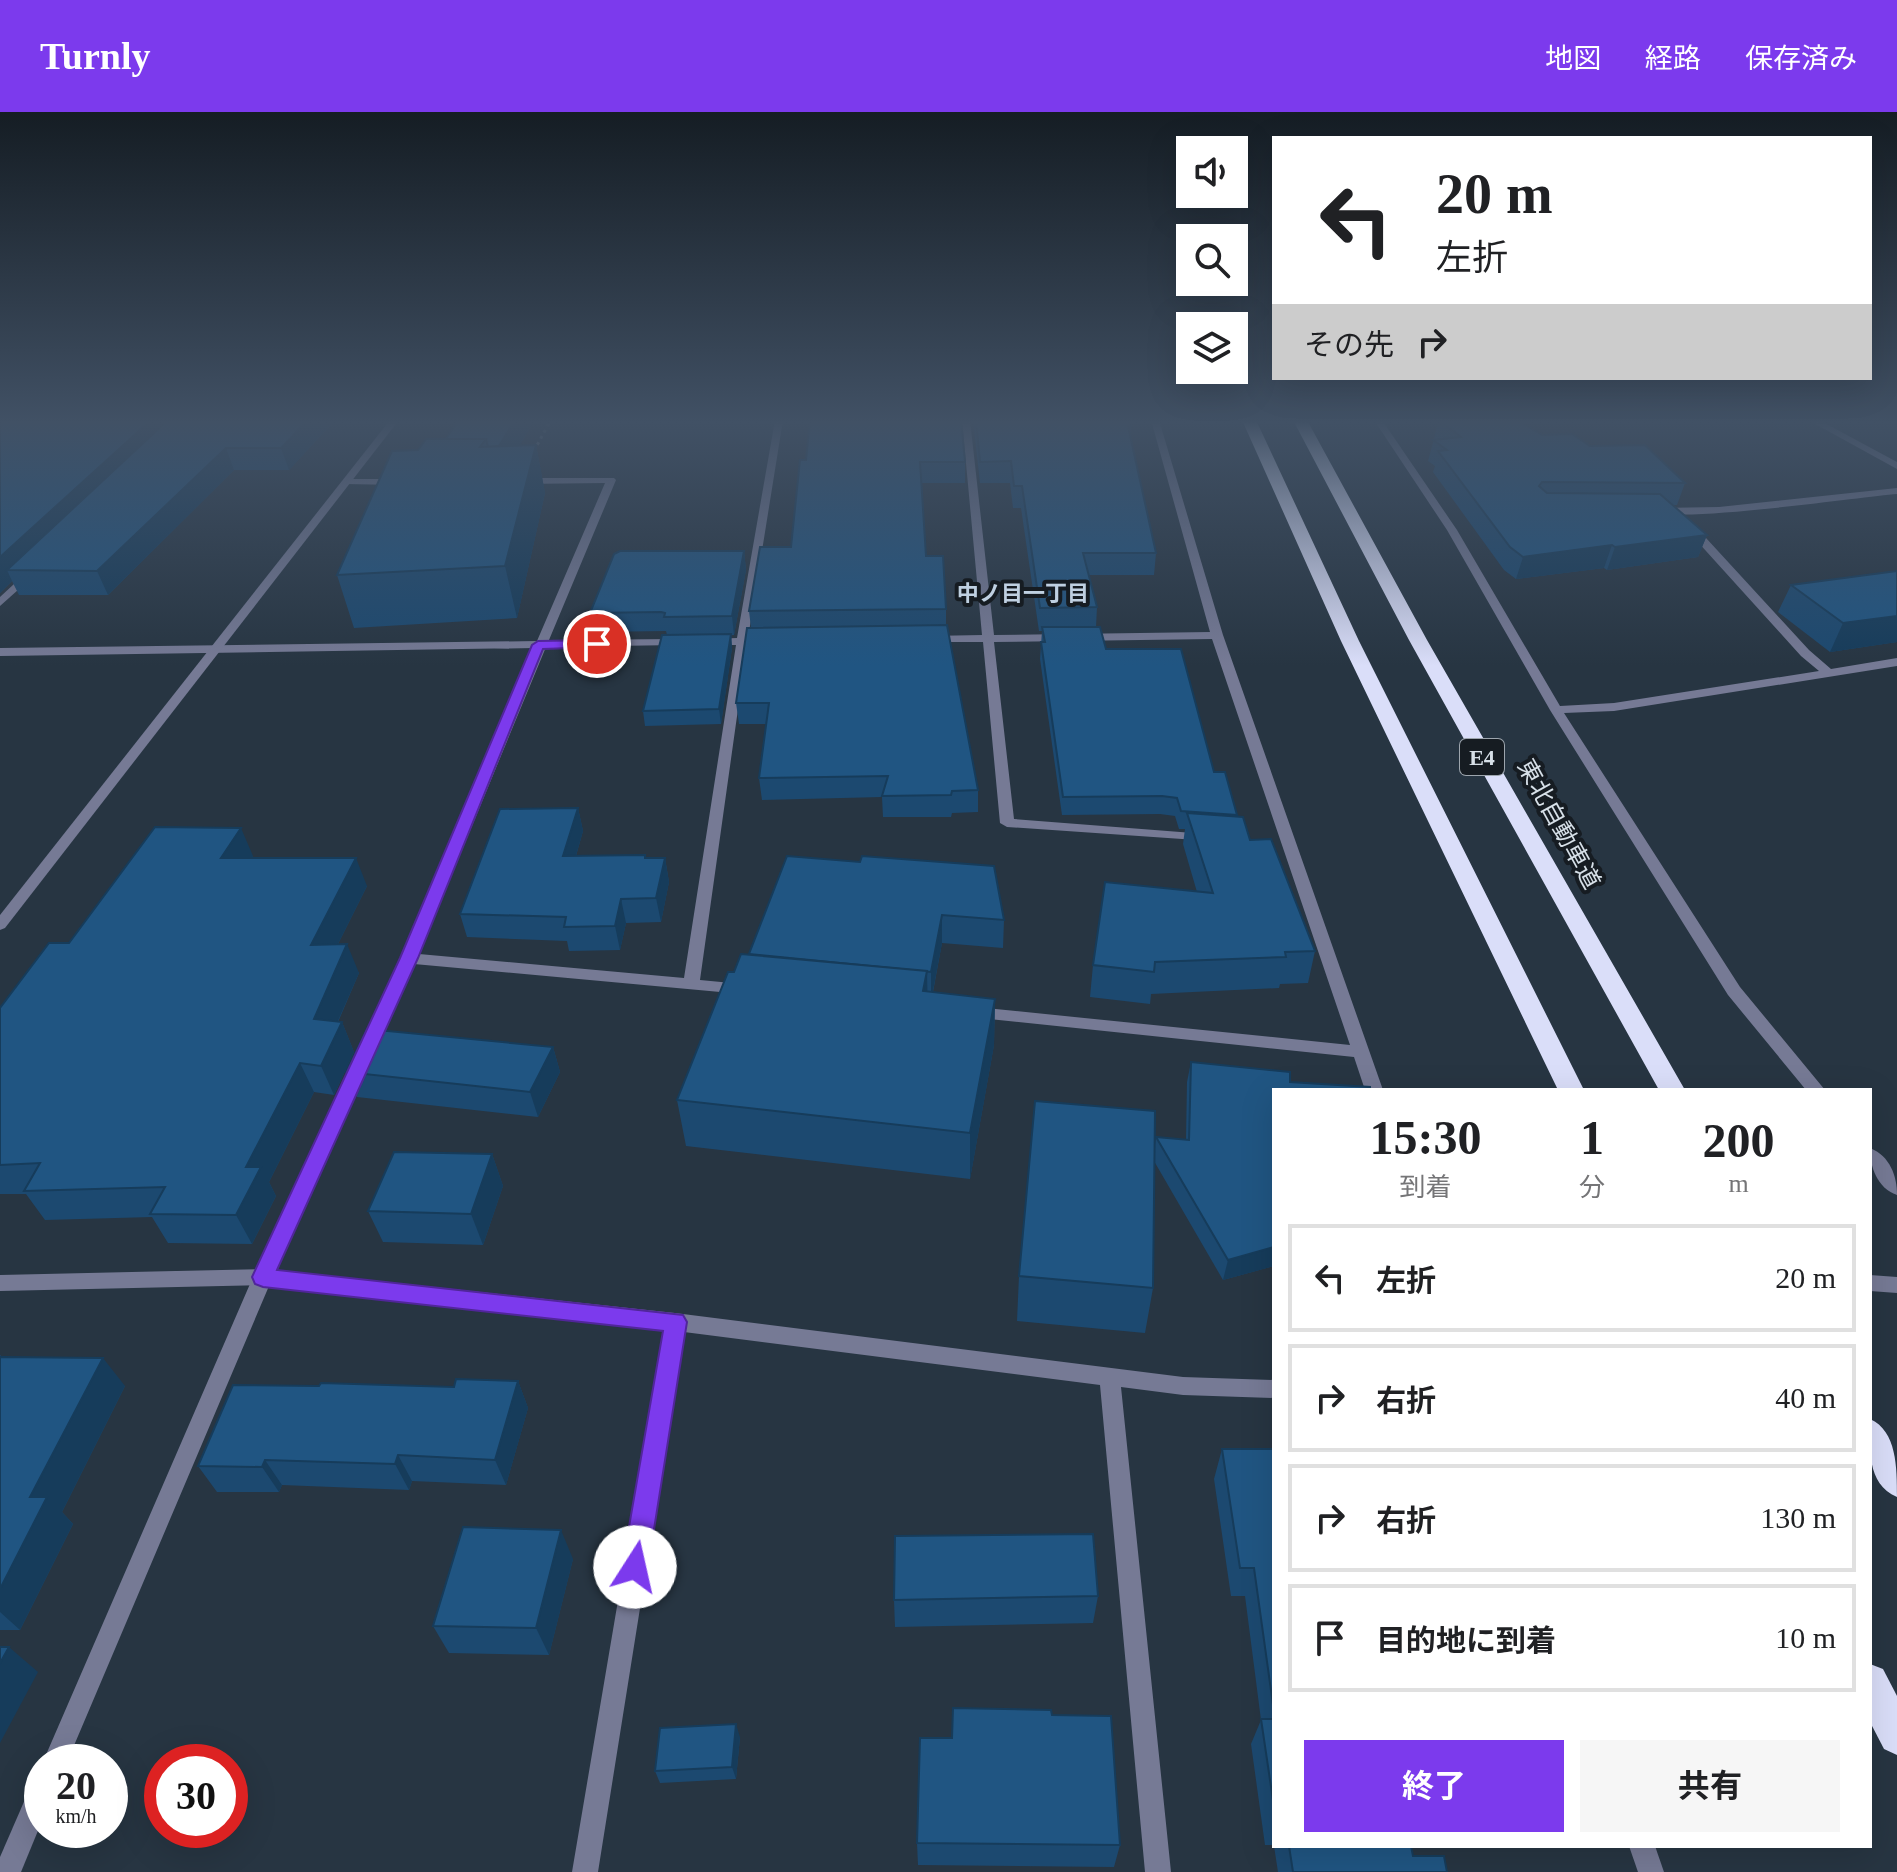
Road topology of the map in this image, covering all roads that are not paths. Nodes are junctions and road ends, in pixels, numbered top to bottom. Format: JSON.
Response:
{"nodes":[{"id":1,"x":332,"y":502,"type":"edge"},
{"id":2,"x":601,"y":502,"type":"edge"},
{"id":3,"x":765,"y":502,"type":"edge"},
{"id":4,"x":974,"y":502,"type":"edge"},
{"id":5,"x":1179,"y":502,"type":"edge"},
{"id":6,"x":1287,"y":502,"type":"edge"},
{"id":7,"x":1344,"y":502,"type":"edge"},
{"id":8,"x":1433,"y":502,"type":"edge"},
{"id":9,"x":1774,"y":502,"type":"edge"},
{"id":10,"x":1646,"y":511,"type":"edge"},
{"id":11,"x":1676,"y":512,"type":"junction"},
{"id":12,"x":45,"y":560,"type":"edge"},
{"id":13,"x":0,"y":603,"type":"edge"},
{"id":14,"x":1217,"y":635,"type":"junction"},
{"id":15,"x":987,"y":638,"type":"junction"},
{"id":16,"x":911,"y":639,"type":"edge"},
{"id":17,"x":742,"y":641,"type":"junction"},
{"id":18,"x":773,"y":641,"type":"edge"},
{"id":19,"x":538,"y":645,"type":"junction"},
{"id":20,"x":217,"y":648,"type":"junction"},
{"id":21,"x":0,"y":652,"type":"edge"},
{"id":22,"x":1897,"y":662,"type":"edge"},
{"id":23,"x":1829,"y":673,"type":"junction"},
{"id":24,"x":1556,"y":710,"type":"junction"},
{"id":25,"x":1213,"y":839,"type":"edge"},
{"id":26,"x":1276,"y":844,"type":"edge"},
{"id":27,"x":1292,"y":845,"type":"junction"},
{"id":28,"x":0,"y":925,"type":"edge"},
{"id":29,"x":409,"y":958,"type":"junction"},
{"id":30,"x":691,"y":984,"type":"junction"},
{"id":31,"x":755,"y":990,"type":"edge"},
{"id":32,"x":962,"y":1011,"type":"edge"},
{"id":33,"x":1360,"y":1052,"type":"junction"},
{"id":34,"x":1373,"y":1088,"type":"edge"},
{"id":35,"x":1570,"y":1088,"type":"edge"},
{"id":36,"x":1671,"y":1088,"type":"edge"},
{"id":37,"x":1814,"y":1088,"type":"edge"},
{"id":38,"x":1872,"y":1157,"type":"edge"},
{"id":39,"x":1897,"y":1188,"type":"edge"},
{"id":40,"x":263,"y":1277,"type":"junction"},
{"id":41,"x":0,"y":1283,"type":"edge"},
{"id":42,"x":1872,"y":1283,"type":"edge"},
{"id":43,"x":1897,"y":1285,"type":"edge"},
{"id":44,"x":675,"y":1322,"type":"junction"},
{"id":45,"x":1110,"y":1377,"type":"junction"},
{"id":46,"x":1272,"y":1389,"type":"edge"},
{"id":47,"x":1872,"y":1437,"type":"edge"},
{"id":48,"x":1897,"y":1481,"type":"edge"},
{"id":49,"x":1872,"y":1686,"type":"edge"},
{"id":50,"x":1897,"y":1736,"type":"edge"},
{"id":51,"x":62,"y":1744,"type":"edge"},
{"id":52,"x":24,"y":1832,"type":"edge"},
{"id":53,"x":1643,"y":1848,"type":"edge"},
{"id":54,"x":7,"y":1872,"type":"edge"},
{"id":55,"x":585,"y":1872,"type":"edge"},
{"id":56,"x":1158,"y":1872,"type":"edge"},
{"id":57,"x":1651,"y":1872,"type":"edge"}],
"edges":[{"from":1,"to":20,"type":"street"},
{"from":2,"to":19,"type":"street"},
{"from":3,"to":17,"type":"street"},
{"from":4,"to":15,"type":"street"},
{"from":5,"to":14,"type":"street"},
{"from":6,"to":35,"type":"highway"},
{"from":7,"to":36,"type":"highway","name":"東北自動車道","number":"E4"},
{"from":8,"to":24,"type":"street"},
{"from":9,"to":11,"type":"street"},
{"from":10,"to":11,"type":"street"},
{"from":11,"to":23,"type":"street"},
{"from":12,"to":13,"type":"street"},
{"from":14,"to":15,"type":"street"},
{"from":14,"to":27,"type":"street"},
{"from":15,"to":16,"type":"street"},
{"from":15,"to":25,"type":"street"},
{"from":17,"to":18,"type":"street"},
{"from":17,"to":19,"type":"street"},
{"from":17,"to":30,"type":"street"},
{"from":19,"to":20,"type":"street"},
{"from":19,"to":29,"type":"street"},
{"from":20,"to":21,"type":"street"},
{"from":20,"to":28,"type":"street"},
{"from":22,"to":23,"type":"street"},
{"from":23,"to":24,"type":"street"},
{"from":24,"to":37,"type":"street"},
{"from":26,"to":27,"type":"street"},
{"from":27,"to":33,"type":"street"},
{"from":29,"to":30,"type":"street"},
{"from":29,"to":40,"type":"street"},
{"from":30,"to":31,"type":"street"},
{"from":32,"to":33,"type":"street"},
{"from":33,"to":34,"type":"street"},
{"from":38,"to":39,"type":"street"},
{"from":40,"to":41,"type":"street"},
{"from":40,"to":44,"type":"street"},
{"from":40,"to":51,"type":"street"},
{"from":42,"to":43,"type":"street"},
{"from":44,"to":45,"type":"street"},
{"from":44,"to":55,"type":"street"},
{"from":45,"to":46,"type":"street"},
{"from":45,"to":56,"type":"street"},
{"from":47,"to":48,"type":"highway"},
{"from":49,"to":50,"type":"highway"},
{"from":52,"to":54,"type":"street"},
{"from":53,"to":57,"type":"street"}]}
